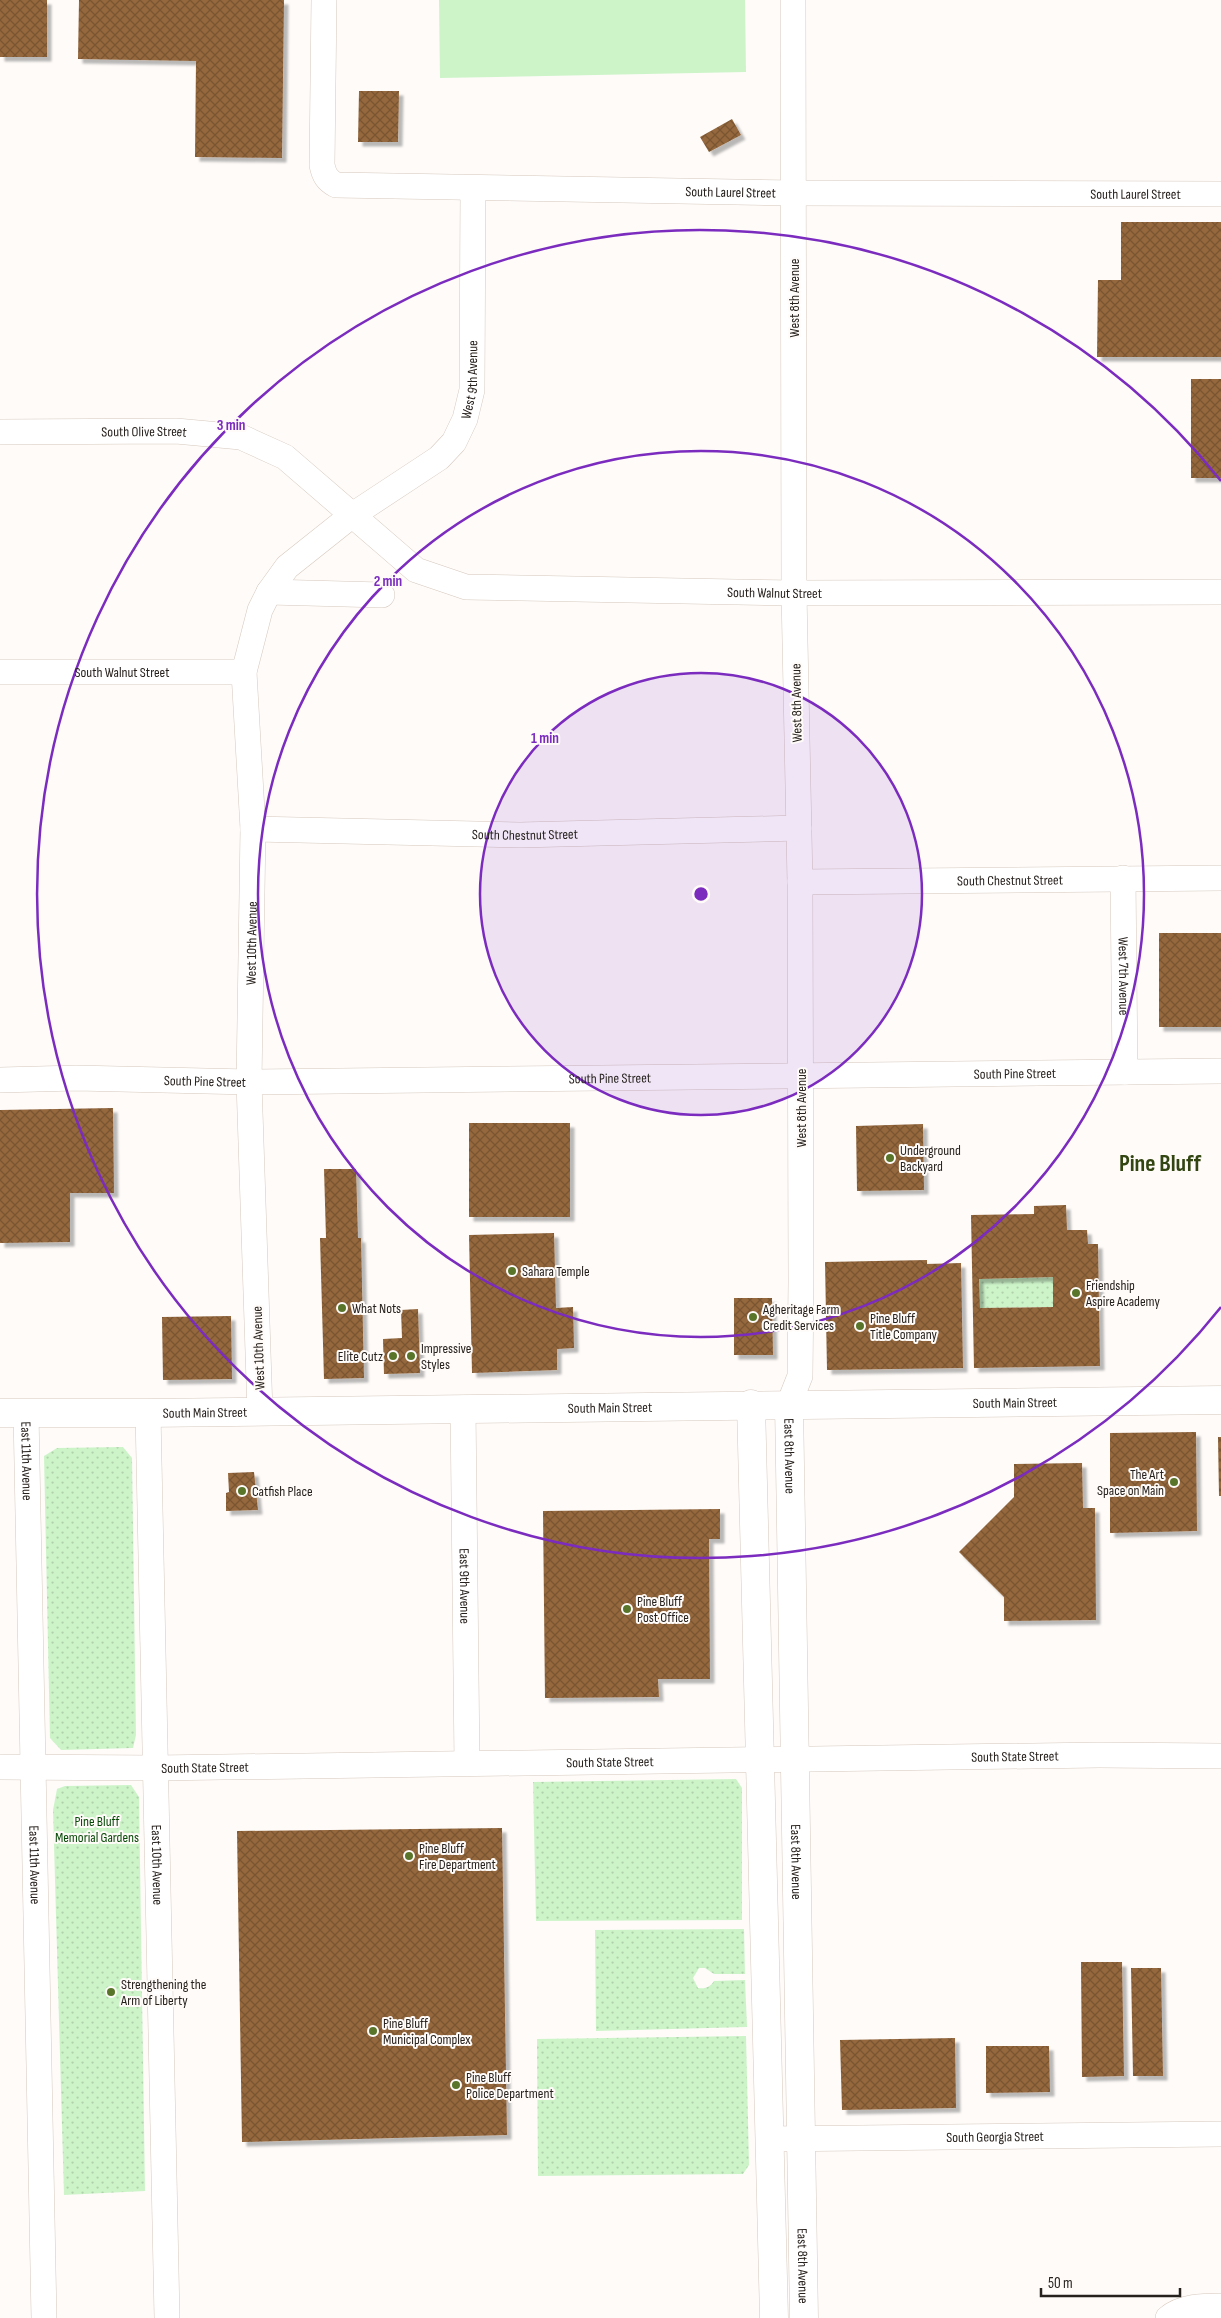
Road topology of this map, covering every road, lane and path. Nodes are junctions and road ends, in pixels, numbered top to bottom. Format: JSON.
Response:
{"nodes":[{"id":1,"x":324,"y":0,"type":"edge"},
{"id":2,"x":793,"y":0,"type":"edge"},
{"id":3,"x":473,"y":188,"type":"junction"},
{"id":4,"x":793,"y":193,"type":"junction"},
{"id":5,"x":1221,"y":194,"type":"edge"},
{"id":6,"x":0,"y":432,"type":"edge"},
{"id":7,"x":352,"y":516,"type":"junction"},
{"id":8,"x":269,"y":592,"type":"junction"},
{"id":9,"x":1221,"y":592,"type":"edge"},
{"id":10,"x":794,"y":593,"type":"junction"},
{"id":11,"x":382,"y":595,"type":"dead end"},
{"id":12,"x":0,"y":672,"type":"edge"},
{"id":13,"x":244,"y":672,"type":"junction"},
{"id":14,"x":799,"y":828,"type":"junction"},
{"id":15,"x":253,"y":830,"type":"junction"},
{"id":16,"x":1123,"y":878,"type":"junction"},
{"id":17,"x":1221,"y":878,"type":"edge"},
{"id":18,"x":800,"y":882,"type":"junction"},
{"id":19,"x":1221,"y":1071,"type":"edge"},
{"id":20,"x":1125,"y":1072,"type":"junction"},
{"id":21,"x":800,"y":1075,"type":"junction"},
{"id":22,"x":0,"y":1080,"type":"edge"},
{"id":23,"x":249,"y":1082,"type":"junction"},
{"id":24,"x":1221,"y":1400,"type":"edge"},
{"id":25,"x":751,"y":1404,"type":"junction"},
{"id":26,"x":790,"y":1404,"type":"junction"},
{"id":27,"x":463,"y":1408,"type":"junction"},
{"id":28,"x":260,"y":1412,"type":"junction"},
{"id":29,"x":13,"y":1413,"type":"edge"},
{"id":30,"x":148,"y":1413,"type":"junction"},
{"id":31,"x":1221,"y":1756,"type":"edge"},
{"id":32,"x":761,"y":1760,"type":"junction"},
{"id":33,"x":795,"y":1760,"type":"junction"},
{"id":34,"x":467,"y":1763,"type":"junction"},
{"id":35,"x":0,"y":1767,"type":"edge"},
{"id":36,"x":34,"y":1767,"type":"junction"},
{"id":37,"x":156,"y":1768,"type":"junction"},
{"id":38,"x":1221,"y":2134,"type":"edge"},
{"id":39,"x":769,"y":2139,"type":"junction"},
{"id":40,"x":802,"y":2139,"type":"junction"},
{"id":41,"x":1221,"y":2306,"type":"edge"},
{"id":42,"x":44,"y":2318,"type":"edge"},
{"id":43,"x":167,"y":2318,"type":"edge"},
{"id":44,"x":774,"y":2318,"type":"edge"},
{"id":45,"x":804,"y":2318,"type":"edge"},
{"id":46,"x":1168,"y":2318,"type":"edge"}],
"edges":[{"from":1,"to":3,"type":"street","name":"South Laurel Street"},
{"from":2,"to":4,"type":"street","name":"West 8th Avenue"},
{"from":3,"to":4,"type":"street","name":"South Laurel Street"},
{"from":3,"to":7,"type":"street","name":"West 9th Avenue"},
{"from":4,"to":5,"type":"street","name":"South Laurel Street"},
{"from":4,"to":10,"type":"street","name":"West 8th Avenue"},
{"from":6,"to":7,"type":"street","name":"South Olive Street"},
{"from":7,"to":8,"type":"street","name":"West 10th Avenue"},
{"from":7,"to":10,"type":"street","name":"South Walnut Street"},
{"from":8,"to":11,"type":"street"},
{"from":8,"to":13,"type":"street","name":"West 10th Avenue"},
{"from":9,"to":10,"type":"street","name":"South Walnut Street"},
{"from":10,"to":14,"type":"street","name":"West 8th Avenue"},
{"from":12,"to":13,"type":"street","name":"South Walnut Street"},
{"from":13,"to":15,"type":"street","name":"West 10th Avenue"},
{"from":14,"to":15,"type":"street","name":"South Chestnut Street"},
{"from":14,"to":18,"type":"street","name":"West 8th Avenue"},
{"from":15,"to":23,"type":"street","name":"West 10th Avenue"},
{"from":16,"to":17,"type":"street","name":"South Chestnut Street"},
{"from":16,"to":18,"type":"street","name":"South Chestnut Street"},
{"from":16,"to":20,"type":"street","name":"West 7th Avenue"},
{"from":18,"to":21,"type":"street","name":"West 8th Avenue"},
{"from":19,"to":20,"type":"street","name":"South Pine Street"},
{"from":20,"to":21,"type":"street","name":"South Pine Street"},
{"from":21,"to":23,"type":"street","name":"South Pine Street"},
{"from":21,"to":26,"type":"street","name":"West 8th Avenue"},
{"from":22,"to":23,"type":"street","name":"South Pine Street"},
{"from":23,"to":28,"type":"street","name":"West 10th Avenue"},
{"from":24,"to":26,"type":"main road","name":"South Main Street"},
{"from":25,"to":26,"type":"main road","name":"South Main Street"},
{"from":25,"to":27,"type":"main road","name":"South Main Street"},
{"from":25,"to":32,"type":"main road"},
{"from":26,"to":33,"type":"main road","name":"East 8th Avenue"},
{"from":27,"to":28,"type":"main road","name":"South Main Street"},
{"from":27,"to":34,"type":"street","name":"East 9th Avenue"},
{"from":28,"to":30,"type":"main road","name":"South Main Street"},
{"from":29,"to":30,"type":"main road","name":"South Main Street"},
{"from":29,"to":36,"type":"street","name":"East 11th Avenue"},
{"from":30,"to":37,"type":"street","name":"East 10th Avenue"},
{"from":31,"to":33,"type":"street","name":"South State Street"},
{"from":32,"to":33,"type":"street","name":"South State Street"},
{"from":32,"to":34,"type":"street","name":"South State Street"},
{"from":32,"to":39,"type":"main road"},
{"from":33,"to":40,"type":"main road","name":"East 8th Avenue"},
{"from":34,"to":37,"type":"street","name":"South State Street"},
{"from":35,"to":36,"type":"street","name":"South State Street"},
{"from":36,"to":37,"type":"street","name":"South State Street"},
{"from":36,"to":42,"type":"street","name":"East 11th Avenue"},
{"from":37,"to":43,"type":"street","name":"East 10th Avenue"},
{"from":38,"to":40,"type":"street","name":"South Georgia Street"},
{"from":39,"to":40,"type":"street","name":"South Georgia Street"},
{"from":39,"to":44,"type":"main road"},
{"from":40,"to":45,"type":"main road","name":"East 8th Avenue"},
{"from":41,"to":46,"type":"street"}]}
